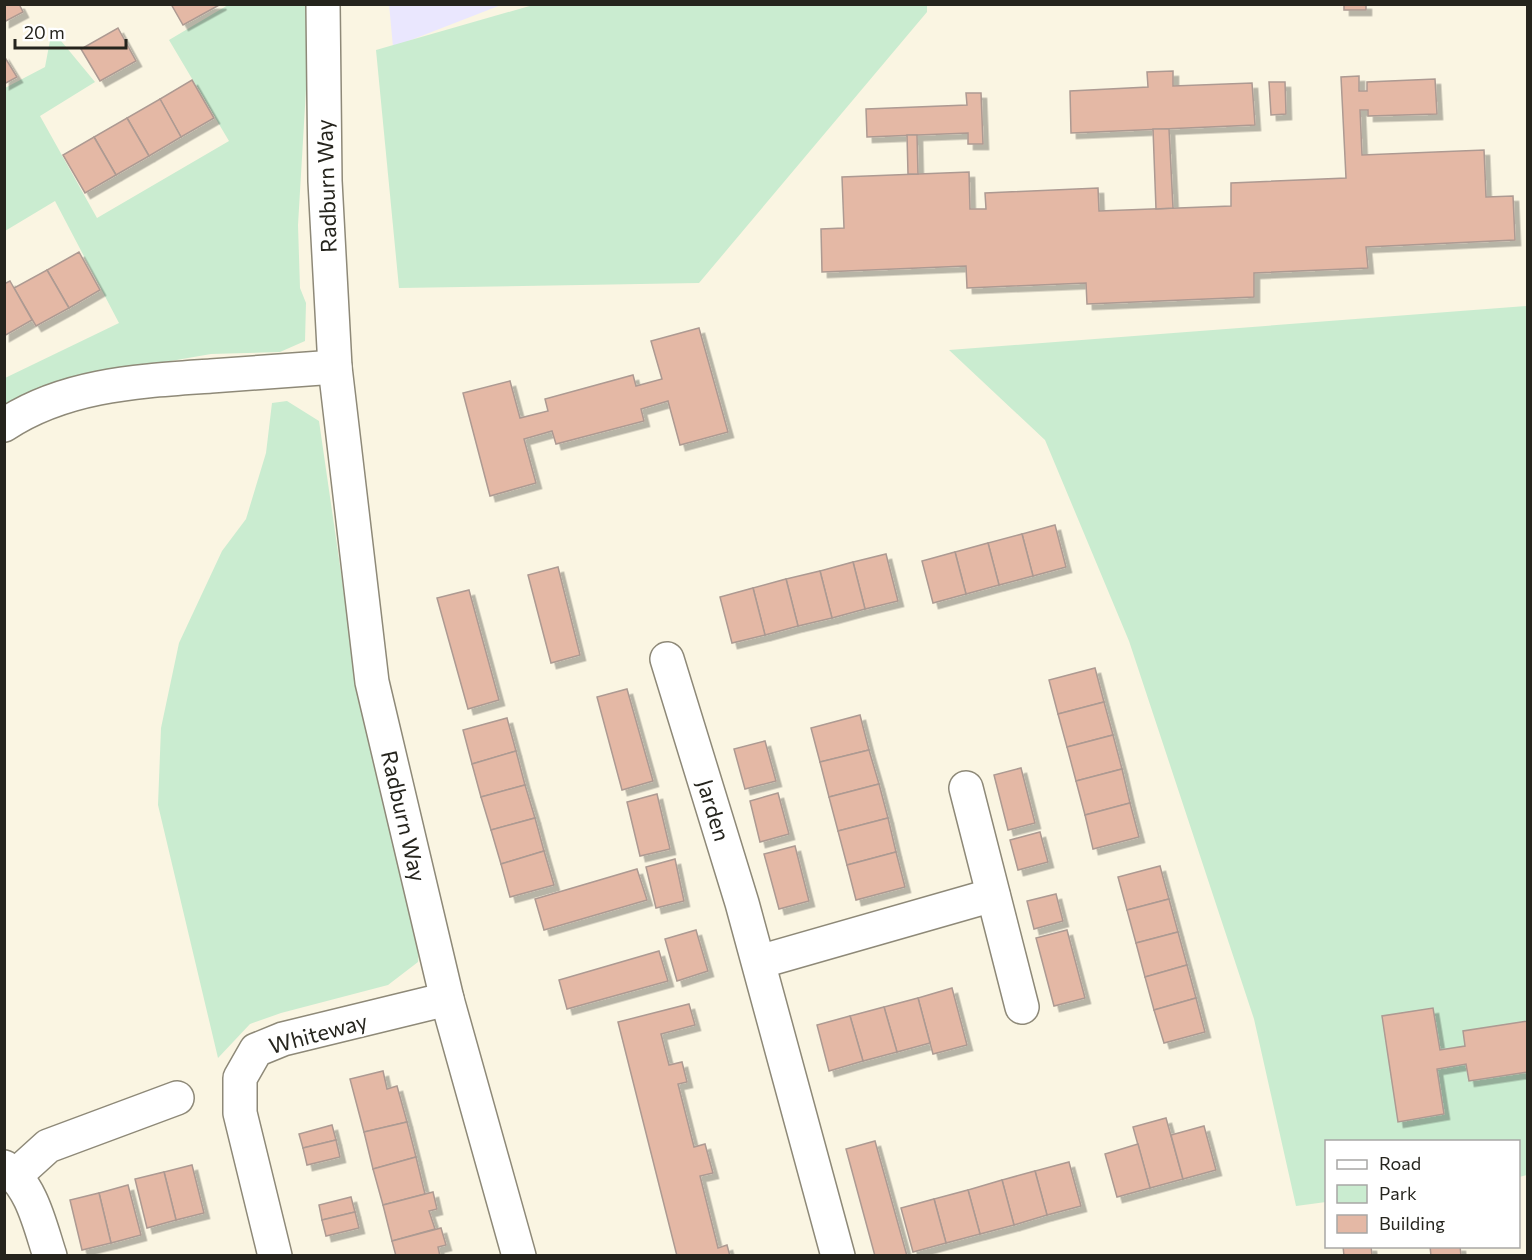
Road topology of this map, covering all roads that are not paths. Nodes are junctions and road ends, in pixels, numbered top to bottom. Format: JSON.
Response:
{"nodes":[{"id":1,"x":323,"y":4,"type":"edge"},
{"id":2,"x":334,"y":367,"type":"junction"},
{"id":3,"x":4,"y":426,"type":"edge"},
{"id":4,"x":667,"y":659,"type":"dead end"},
{"id":5,"x":966,"y":788,"type":"dead end"},
{"id":6,"x":993,"y":895,"type":"junction"},
{"id":7,"x":759,"y":962,"type":"junction"},
{"id":8,"x":447,"y":999,"type":"junction"},
{"id":9,"x":1022,"y":1007,"type":"dead end"},
{"id":10,"x":177,"y":1098,"type":"dead end"},
{"id":11,"x":10,"y":1171,"type":"edge"},
{"id":12,"x":50,"y":1256,"type":"edge"},
{"id":13,"x":275,"y":1256,"type":"edge"},
{"id":14,"x":519,"y":1256,"type":"edge"},
{"id":15,"x":838,"y":1256,"type":"edge"}],
"edges":[{"from":1,"to":2,"type":"street","name":"Radburn Way"},
{"from":2,"to":3,"type":"street"},
{"from":2,"to":8,"type":"street","name":"Radburn Way"},
{"from":4,"to":7,"type":"street","name":"Jarden"},
{"from":5,"to":6,"type":"street"},
{"from":6,"to":7,"type":"street"},
{"from":6,"to":9,"type":"street"},
{"from":7,"to":15,"type":"street","name":"Jarden"},
{"from":8,"to":13,"type":"street","name":"Whiteway"},
{"from":8,"to":14,"type":"street","name":"Radburn Way"},
{"from":10,"to":11,"type":"street"},
{"from":11,"to":12,"type":"street"}]}
